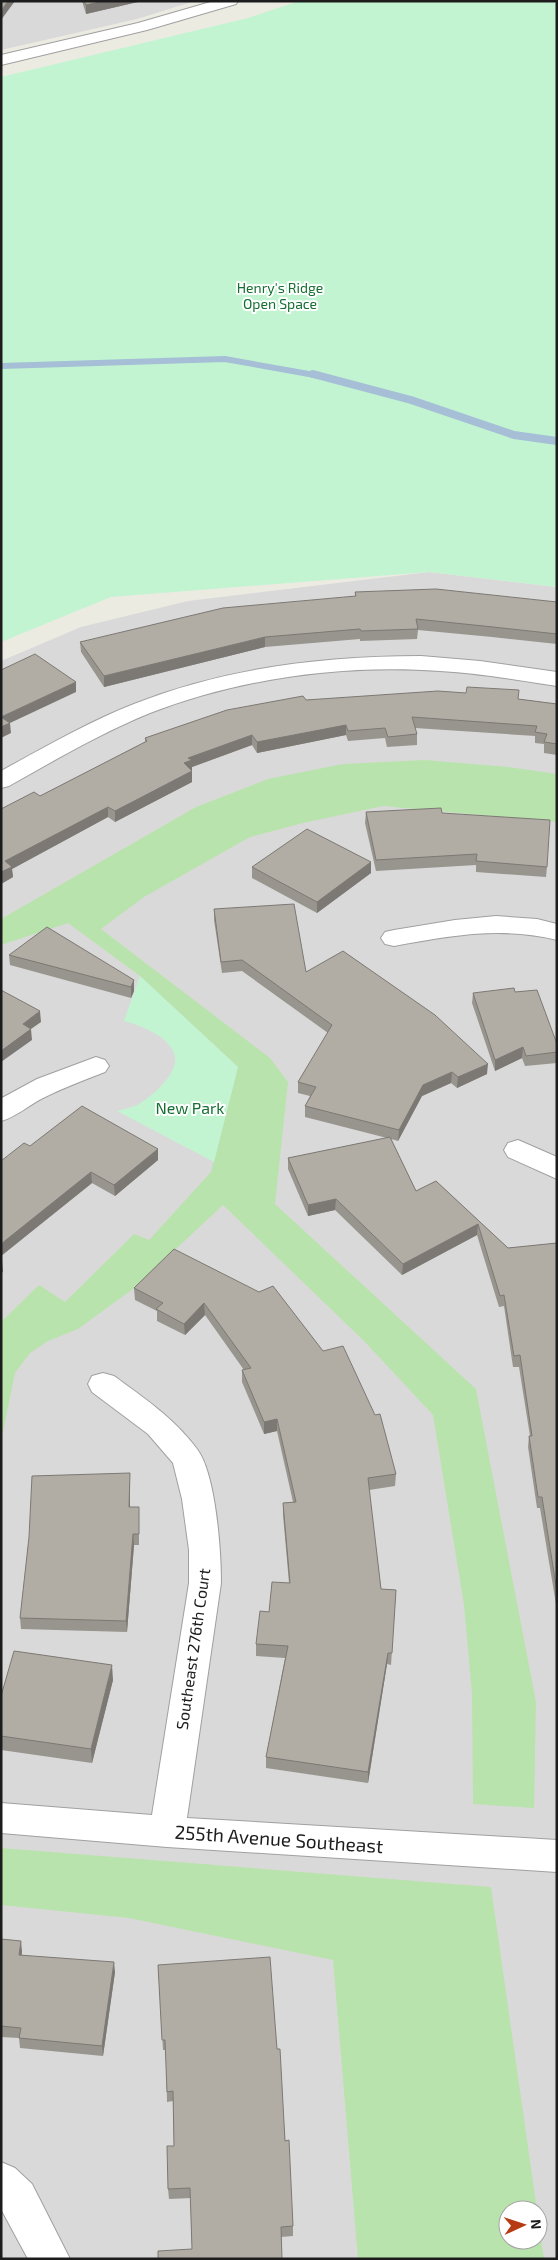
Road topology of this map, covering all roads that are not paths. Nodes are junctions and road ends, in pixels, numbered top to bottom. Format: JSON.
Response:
{"nodes":[{"id":1,"x":231,"y":1,"type":"edge"},
{"id":2,"x":1,"y":60,"type":"edge"},
{"id":3,"x":557,"y":679,"type":"edge"},
{"id":4,"x":1,"y":781,"type":"edge"},
{"id":5,"x":557,"y":932,"type":"edge"},
{"id":6,"x":394,"y":938,"type":"dead end"},
{"id":7,"x":96,"y":1066,"type":"dead end"},
{"id":8,"x":1,"y":1112,"type":"edge"},
{"id":9,"x":518,"y":1150,"type":"dead end"},
{"id":10,"x":557,"y":1169,"type":"edge"},
{"id":11,"x":103,"y":1384,"type":"dead end"},
{"id":12,"x":1,"y":1818,"type":"edge"},
{"id":13,"x":167,"y":1832,"type":"junction"},
{"id":14,"x":557,"y":1856,"type":"edge"},
{"id":15,"x":1,"y":2181,"type":"edge"},
{"id":16,"x":50,"y":2259,"type":"edge"}],
"edges":[{"from":1,"to":2,"type":"street"},
{"from":3,"to":4,"type":"street"},
{"from":5,"to":6,"type":"street"},
{"from":7,"to":8,"type":"street"},
{"from":9,"to":10,"type":"street"},
{"from":11,"to":13,"type":"street","name":"Southeast 276th Court"},
{"from":12,"to":13,"type":"street","name":"255th Avenue Southeast"},
{"from":13,"to":14,"type":"street","name":"255th Avenue Southeast"},
{"from":15,"to":16,"type":"street"}]}
